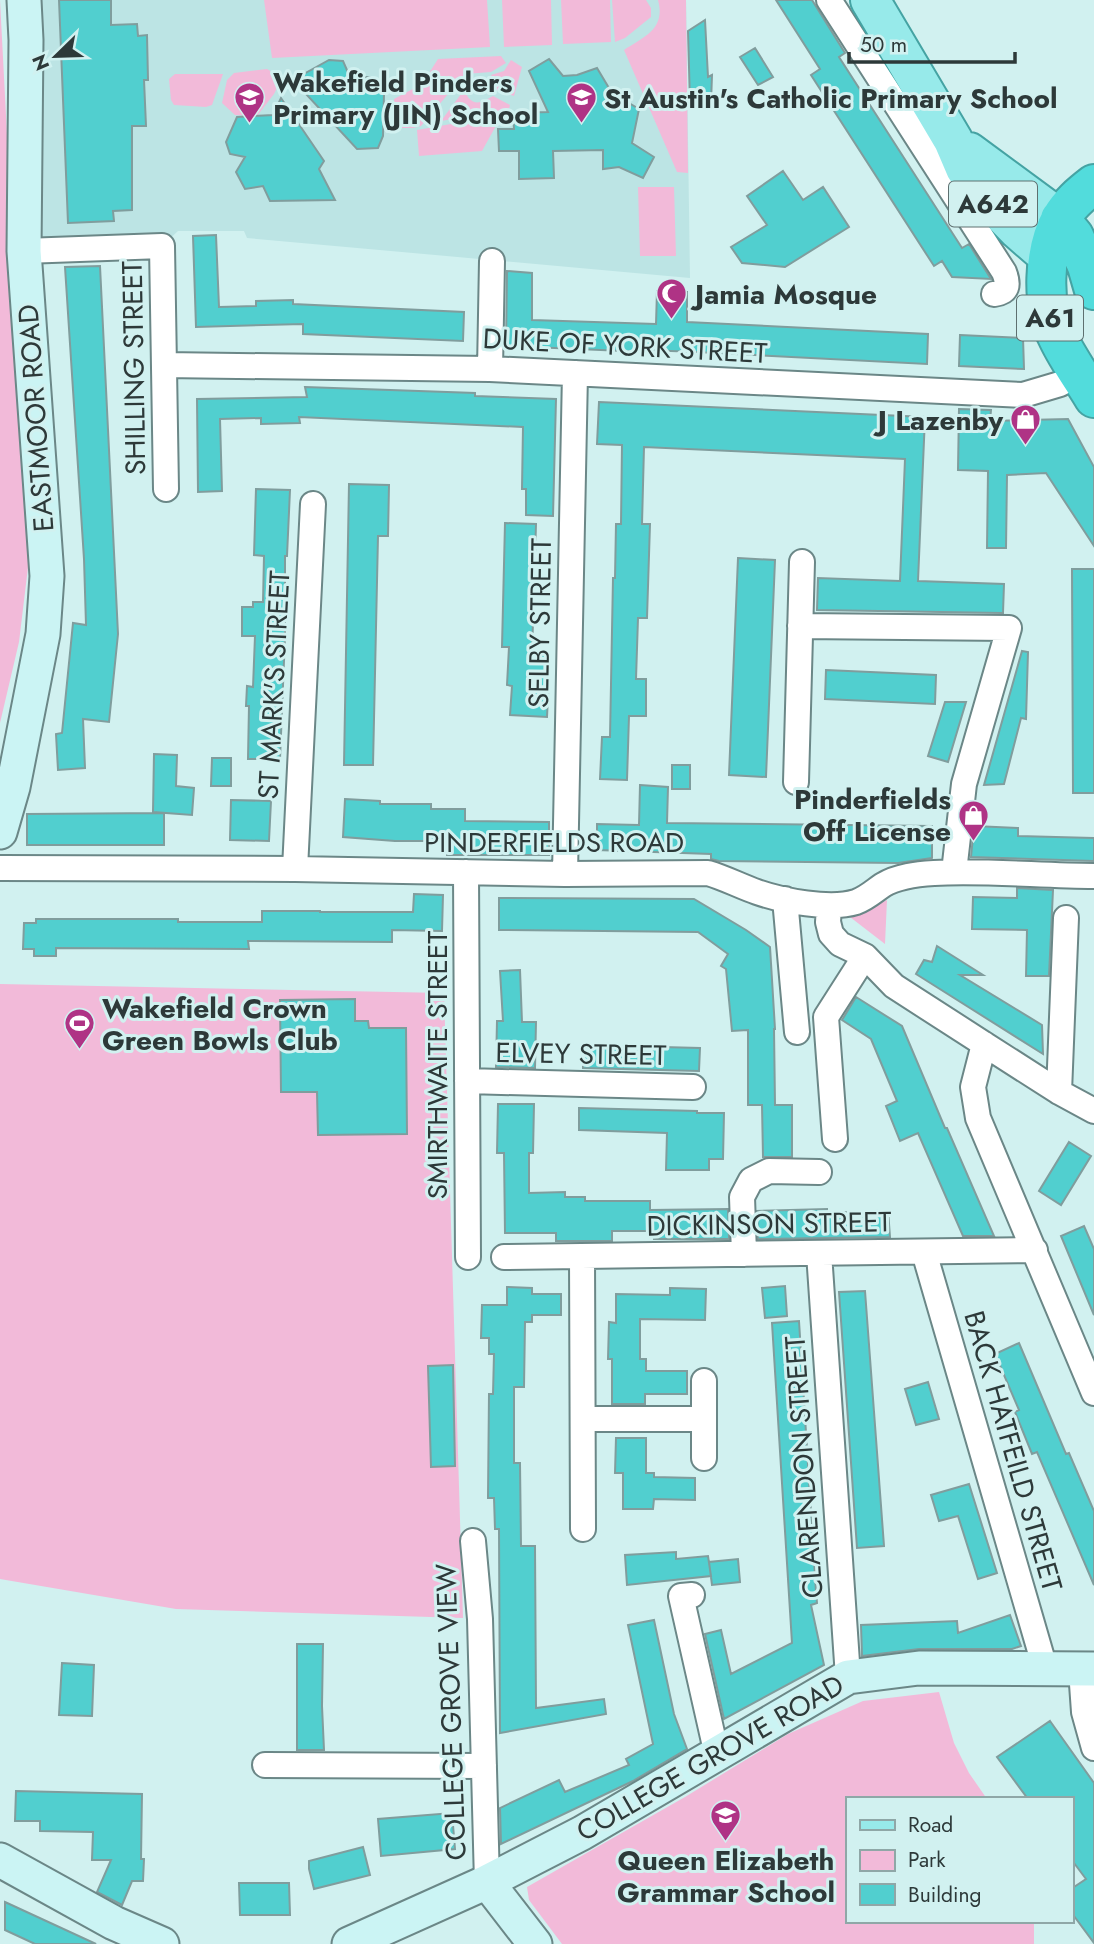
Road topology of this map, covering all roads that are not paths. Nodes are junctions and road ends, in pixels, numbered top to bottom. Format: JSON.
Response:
{"nodes":[{"id":1,"x":24,"y":0,"type":"edge"},
{"id":2,"x":829,"y":0,"type":"edge"},
{"id":3,"x":870,"y":0,"type":"edge"},
{"id":4,"x":875,"y":42,"type":"junction"},
{"id":5,"x":1094,"y":184,"type":"edge"},
{"id":6,"x":1070,"y":237,"type":"edge"},
{"id":7,"x":24,"y":251,"type":"junction"},
{"id":8,"x":492,"y":261,"type":"dead end"},
{"id":9,"x":1000,"y":289,"type":"dead end"},
{"id":10,"x":1094,"y":290,"type":"edge"},
{"id":11,"x":164,"y":365,"type":"junction"},
{"id":12,"x":491,"y":369,"type":"junction"},
{"id":13,"x":575,"y":373,"type":"junction"},
{"id":14,"x":1086,"y":386,"type":"edge"},
{"id":15,"x":166,"y":489,"type":"dead end"},
{"id":16,"x":313,"y":504,"type":"dead end"},
{"id":17,"x":802,"y":562,"type":"dead end"},
{"id":18,"x":800,"y":626,"type":"junction"},
{"id":19,"x":796,"y":782,"type":"dead end"},
{"id":20,"x":0,"y":832,"type":"edge"},
{"id":21,"x":0,"y":868,"type":"edge"},
{"id":22,"x":295,"y":869,"type":"junction"},
{"id":23,"x":466,"y":872,"type":"junction"},
{"id":24,"x":954,"y":872,"type":"junction"},
{"id":25,"x":565,"y":874,"type":"junction"},
{"id":26,"x":1094,"y":876,"type":"edge"},
{"id":27,"x":785,"y":899,"type":"junction"},
{"id":28,"x":828,"y":914,"type":"junction"},
{"id":29,"x":1066,"y":918,"type":"dead end"},
{"id":30,"x":790,"y":947,"type":"junction"},
{"id":31,"x":865,"y":956,"type":"junction"},
{"id":32,"x":797,"y":1032,"type":"dead end"},
{"id":33,"x":984,"y":1044,"type":"junction"},
{"id":34,"x":467,"y":1081,"type":"junction"},
{"id":35,"x":693,"y":1087,"type":"dead end"},
{"id":36,"x":1059,"y":1092,"type":"junction"},
{"id":37,"x":1094,"y":1111,"type":"edge"},
{"id":38,"x":835,"y":1139,"type":"dead end"},
{"id":39,"x":819,"y":1172,"type":"dead end"},
{"id":40,"x":1035,"y":1250,"type":"junction"},
{"id":41,"x":924,"y":1252,"type":"junction"},
{"id":42,"x":820,"y":1253,"type":"junction"},
{"id":43,"x":744,"y":1254,"type":"junction"},
{"id":44,"x":504,"y":1256,"type":"dead end"},
{"id":45,"x":582,"y":1256,"type":"junction"},
{"id":46,"x":468,"y":1257,"type":"dead end"},
{"id":47,"x":704,"y":1381,"type":"dead end"},
{"id":48,"x":1094,"y":1393,"type":"edge"},
{"id":49,"x":583,"y":1419,"type":"junction"},
{"id":50,"x":704,"y":1419,"type":"junction"},
{"id":51,"x":704,"y":1458,"type":"dead end"},
{"id":52,"x":583,"y":1529,"type":"dead end"},
{"id":53,"x":473,"y":1541,"type":"dead end"},
{"id":54,"x":692,"y":1595,"type":"dead end"},
{"id":55,"x":1045,"y":1668,"type":"junction"},
{"id":56,"x":1088,"y":1670,"type":"edge"},
{"id":57,"x":848,"y":1677,"type":"junction"},
{"id":58,"x":1094,"y":1748,"type":"edge"},
{"id":59,"x":717,"y":1755,"type":"junction"},
{"id":60,"x":265,"y":1765,"type":"dead end"},
{"id":61,"x":484,"y":1766,"type":"junction"},
{"id":62,"x":0,"y":1860,"type":"edge"},
{"id":63,"x":487,"y":1882,"type":"junction"},
{"id":64,"x":146,"y":1941,"type":"edge"},
{"id":65,"x":349,"y":1944,"type":"edge"},
{"id":66,"x":535,"y":1944,"type":"edge"}],
"edges":[{"from":1,"to":7,"type":"street","name":"EASTMOOR ROAD"},
{"from":2,"to":4,"type":"street"},
{"from":3,"to":4,"type":"main road","number":"A642"},
{"from":4,"to":6,"type":"main road","number":"A642"},
{"from":4,"to":9,"type":"street"},
{"from":5,"to":6,"type":"highway"},
{"from":6,"to":10,"type":"highway"},
{"from":6,"to":14,"type":"highway","number":"A61"},
{"from":7,"to":11,"type":"street","name":"SHILLING STREET"},
{"from":7,"to":20,"type":"street","name":"EASTMOOR ROAD"},
{"from":8,"to":12,"type":"street"},
{"from":11,"to":12,"type":"street","name":"DUKE OF YORK STREET"},
{"from":11,"to":15,"type":"street","name":"SHILLING STREET"},
{"from":12,"to":13,"type":"street","name":"DUKE OF YORK STREET"},
{"from":13,"to":14,"type":"street","name":"DUKE OF YORK STREET"},
{"from":13,"to":25,"type":"street","name":"SELBY STREET"},
{"from":16,"to":22,"type":"street","name":"ST MARK'S STREET"},
{"from":17,"to":18,"type":"street"},
{"from":18,"to":19,"type":"street"},
{"from":18,"to":24,"type":"street"},
{"from":21,"to":22,"type":"street","name":"PINDERFIELDS ROAD"},
{"from":22,"to":23,"type":"street","name":"PINDERFIELDS ROAD"},
{"from":23,"to":25,"type":"street","name":"PINDERFIELDS ROAD"},
{"from":23,"to":34,"type":"street","name":"SMIRTHWAITE STREET"},
{"from":24,"to":26,"type":"street","name":"PINDERFIELDS ROAD"},
{"from":24,"to":28,"type":"street","name":"PINDERFIELDS ROAD"},
{"from":25,"to":27,"type":"street","name":"PINDERFIELDS ROAD"},
{"from":27,"to":28,"type":"street","name":"PINDERFIELDS ROAD"},
{"from":27,"to":30,"type":"street"},
{"from":28,"to":30,"type":"street"},
{"from":28,"to":31,"type":"street"},
{"from":29,"to":36,"type":"street"},
{"from":30,"to":32,"type":"street"},
{"from":31,"to":33,"type":"street"},
{"from":31,"to":38,"type":"street"},
{"from":33,"to":36,"type":"street"},
{"from":33,"to":40,"type":"street"},
{"from":34,"to":35,"type":"street","name":"ELVEY STREET"},
{"from":34,"to":46,"type":"street","name":"SMIRTHWAITE STREET"},
{"from":36,"to":37,"type":"street"},
{"from":39,"to":43,"type":"street"},
{"from":40,"to":41,"type":"street","name":"DICKINSON STREET"},
{"from":40,"to":48,"type":"street"},
{"from":41,"to":42,"type":"street","name":"DICKINSON STREET"},
{"from":41,"to":55,"type":"street","name":"BACK HATFEILD STREET"},
{"from":42,"to":43,"type":"street","name":"DICKINSON STREET"},
{"from":42,"to":57,"type":"street","name":"CLARENDON STREET"},
{"from":43,"to":45,"type":"street","name":"DICKINSON STREET"},
{"from":44,"to":45,"type":"street","name":"DICKINSON STREET"},
{"from":45,"to":49,"type":"street"},
{"from":47,"to":50,"type":"street"},
{"from":49,"to":50,"type":"street"},
{"from":49,"to":52,"type":"street"},
{"from":50,"to":51,"type":"street"},
{"from":53,"to":61,"type":"street","name":"COLLEGE GROVE VIEW"},
{"from":54,"to":59,"type":"street"},
{"from":55,"to":56,"type":"street","name":"COLLEGE GROVE ROAD"},
{"from":55,"to":57,"type":"street","name":"COLLEGE GROVE ROAD"},
{"from":56,"to":58,"type":"street"},
{"from":57,"to":59,"type":"street","name":"COLLEGE GROVE ROAD"},
{"from":59,"to":63,"type":"street","name":"COLLEGE GROVE ROAD"},
{"from":60,"to":61,"type":"street"},
{"from":61,"to":63,"type":"street","name":"COLLEGE GROVE VIEW"},
{"from":62,"to":64,"type":"street"},
{"from":63,"to":65,"type":"street","name":"COLLEGE GROVE ROAD"},
{"from":63,"to":66,"type":"street"}]}
